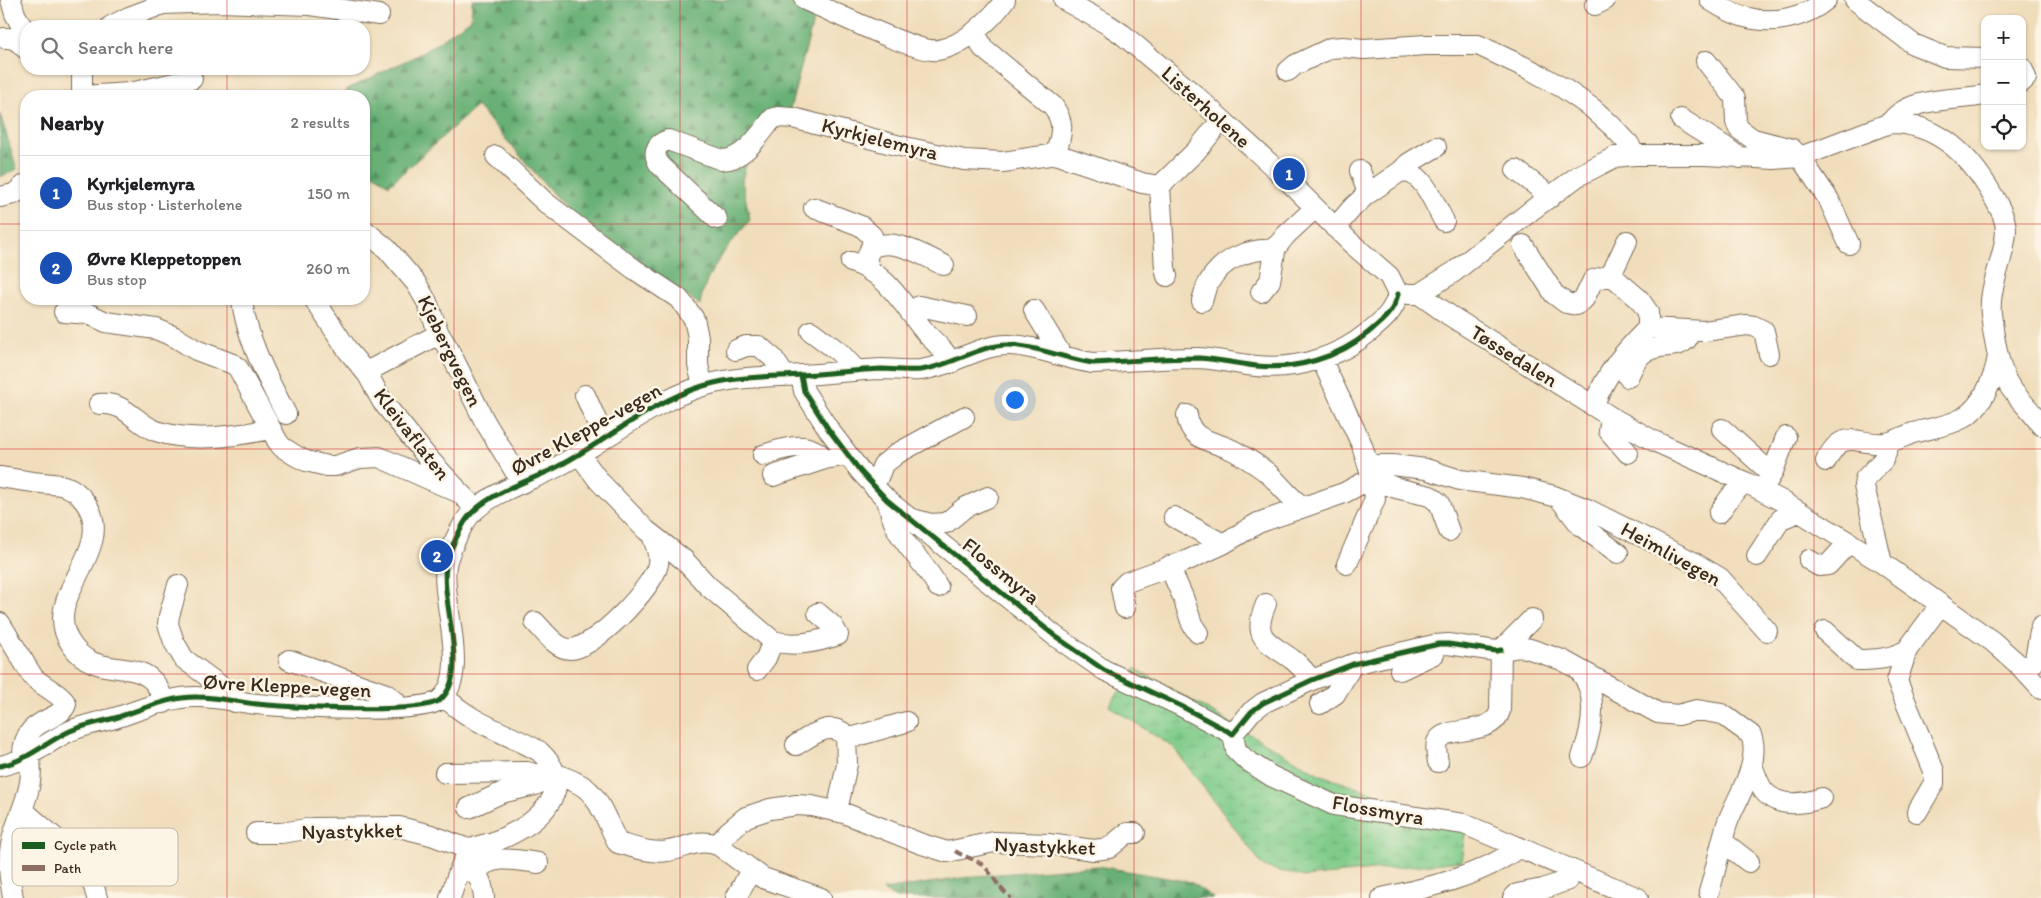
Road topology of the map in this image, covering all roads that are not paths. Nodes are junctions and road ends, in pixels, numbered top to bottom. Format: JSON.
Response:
{"nodes":[{"id":1,"x":11,"y":0,"type":"edge"},
{"id":2,"x":805,"y":0,"type":"edge"},
{"id":3,"x":1005,"y":0,"type":"edge"},
{"id":4,"x":1064,"y":0,"type":"edge"},
{"id":5,"x":1710,"y":0,"type":"edge"},
{"id":6,"x":1826,"y":0,"type":"edge"},
{"id":7,"x":1855,"y":0,"type":"edge"},
{"id":8,"x":298,"y":2,"type":"edge"},
{"id":9,"x":379,"y":15,"type":"dead end"},
{"id":10,"x":123,"y":20,"type":"edge"},
{"id":11,"x":20,"y":23,"type":"edge"},
{"id":12,"x":975,"y":32,"type":"junction"},
{"id":13,"x":4,"y":38,"type":"dead end"},
{"id":14,"x":20,"y":42,"type":"edge"},
{"id":15,"x":1981,"y":58,"type":"edge"},
{"id":16,"x":1706,"y":61,"type":"dead end"},
{"id":17,"x":1288,"y":71,"type":"dead end"},
{"id":18,"x":82,"y":75,"type":"edge"},
{"id":19,"x":192,"y":79,"type":"dead end"},
{"id":20,"x":82,"y":90,"type":"edge"},
{"id":21,"x":143,"y":90,"type":"edge"},
{"id":22,"x":1981,"y":96,"type":"edge"},
{"id":23,"x":1681,"y":119,"type":"dead end"},
{"id":24,"x":1221,"y":121,"type":"junction"},
{"id":25,"x":1890,"y":123,"type":"junction"},
{"id":26,"x":1436,"y":146,"type":"dead end"},
{"id":27,"x":1056,"y":154,"type":"junction"},
{"id":28,"x":1634,"y":154,"type":"junction"},
{"id":29,"x":496,"y":156,"type":"dead end"},
{"id":30,"x":1800,"y":157,"type":"junction"},
{"id":31,"x":1740,"y":158,"type":"junction"},
{"id":32,"x":1516,"y":170,"type":"dead end"},
{"id":33,"x":1360,"y":171,"type":"dead end"},
{"id":34,"x":1402,"y":171,"type":"junction"},
{"id":35,"x":1160,"y":186,"type":"junction"},
{"id":36,"x":20,"y":189,"type":"edge"},
{"id":37,"x":1366,"y":195,"type":"junction"},
{"id":38,"x":1551,"y":196,"type":"junction"},
{"id":39,"x":0,"y":197,"type":"edge"},
{"id":40,"x":814,"y":208,"type":"dead end"},
{"id":41,"x":1314,"y":209,"type":"junction"},
{"id":42,"x":717,"y":219,"type":"dead end"},
{"id":43,"x":1444,"y":221,"type":"dead end"},
{"id":44,"x":1335,"y":228,"type":"junction"},
{"id":45,"x":370,"y":235,"type":"edge"},
{"id":46,"x":1627,"y":241,"type":"dead end"},
{"id":47,"x":1849,"y":244,"type":"dead end"},
{"id":48,"x":1524,"y":245,"type":"dead end"},
{"id":49,"x":1276,"y":246,"type":"junction"},
{"id":50,"x":870,"y":249,"type":"junction"},
{"id":51,"x":851,"y":262,"type":"dead end"},
{"id":52,"x":944,"y":265,"type":"dead end"},
{"id":53,"x":871,"y":272,"type":"junction"},
{"id":54,"x":1611,"y":275,"type":"junction"},
{"id":55,"x":1167,"y":276,"type":"dead end"},
{"id":56,"x":1261,"y":292,"type":"dead end"},
{"id":57,"x":1398,"y":294,"type":"junction"},
{"id":58,"x":1419,"y":294,"type":"junction"},
{"id":59,"x":1202,"y":301,"type":"dead end"},
{"id":60,"x":243,"y":305,"type":"edge"},
{"id":61,"x":318,"y":305,"type":"edge"},
{"id":62,"x":1034,"y":310,"type":"dead end"},
{"id":63,"x":64,"y":312,"type":"dead end"},
{"id":64,"x":912,"y":312,"type":"junction"},
{"id":65,"x":967,"y":316,"type":"dead end"},
{"id":66,"x":1648,"y":328,"type":"junction"},
{"id":67,"x":1688,"y":330,"type":"junction"},
{"id":68,"x":812,"y":331,"type":"dead end"},
{"id":69,"x":439,"y":334,"type":"junction"},
{"id":70,"x":736,"y":350,"type":"dead end"},
{"id":71,"x":1998,"y":351,"type":"junction"},
{"id":72,"x":1769,"y":354,"type":"dead end"},
{"id":73,"x":1062,"y":356,"type":"junction"},
{"id":74,"x":1319,"y":360,"type":"junction"},
{"id":75,"x":951,"y":363,"type":"junction"},
{"id":76,"x":857,"y":371,"type":"junction"},
{"id":77,"x":366,"y":372,"type":"junction"},
{"id":78,"x":793,"y":376,"type":"junction"},
{"id":79,"x":1628,"y":377,"type":"dead end"},
{"id":80,"x":703,"y":386,"type":"junction"},
{"id":81,"x":585,"y":395,"type":"dead end"},
{"id":82,"x":98,"y":404,"type":"dead end"},
{"id":83,"x":1593,"y":406,"type":"junction"},
{"id":84,"x":286,"y":414,"type":"dead end"},
{"id":85,"x":1187,"y":415,"type":"dead end"},
{"id":86,"x":964,"y":416,"type":"dead end"},
{"id":87,"x":1611,"y":417,"type":"junction"},
{"id":88,"x":2041,"y":425,"type":"edge"},
{"id":89,"x":271,"y":429,"type":"junction"},
{"id":90,"x":1722,"y":429,"type":"dead end"},
{"id":91,"x":1786,"y":437,"type":"dead end"},
{"id":92,"x":604,"y":438,"type":"junction"},
{"id":93,"x":1890,"y":442,"type":"junction"},
{"id":94,"x":1628,"y":453,"type":"dead end"},
{"id":95,"x":579,"y":454,"type":"junction"},
{"id":96,"x":762,"y":455,"type":"dead end"},
{"id":97,"x":848,"y":455,"type":"junction"},
{"id":98,"x":825,"y":459,"type":"junction"},
{"id":99,"x":1826,"y":461,"type":"dead end"},
{"id":100,"x":1371,"y":472,"type":"junction"},
{"id":101,"x":774,"y":476,"type":"dead end"},
{"id":102,"x":0,"y":478,"type":"edge"},
{"id":103,"x":1760,"y":482,"type":"junction"},
{"id":104,"x":522,"y":483,"type":"junction"},
{"id":105,"x":460,"y":493,"type":"junction"},
{"id":106,"x":881,"y":493,"type":"junction"},
{"id":107,"x":988,"y":497,"type":"dead end"},
{"id":108,"x":1560,"y":499,"type":"junction"},
{"id":109,"x":1302,"y":506,"type":"junction"},
{"id":110,"x":475,"y":508,"type":"junction"},
{"id":111,"x":1719,"y":512,"type":"dead end"},
{"id":112,"x":1798,"y":512,"type":"junction"},
{"id":113,"x":1174,"y":517,"type":"dead end"},
{"id":114,"x":911,"y":518,"type":"junction"},
{"id":115,"x":1449,"y":531,"type":"dead end"},
{"id":116,"x":652,"y":535,"type":"junction"},
{"id":117,"x":1849,"y":542,"type":"junction"},
{"id":118,"x":1223,"y":544,"type":"junction"},
{"id":119,"x":1618,"y":553,"type":"dead end"},
{"id":120,"x":1757,"y":556,"type":"dead end"},
{"id":121,"x":1810,"y":560,"type":"dead end"},
{"id":122,"x":1882,"y":563,"type":"junction"},
{"id":123,"x":1347,"y":564,"type":"dead end"},
{"id":124,"x":1168,"y":566,"type":"junction"},
{"id":125,"x":178,"y":585,"type":"dead end"},
{"id":126,"x":938,"y":587,"type":"dead end"},
{"id":127,"x":1266,"y":604,"type":"dead end"},
{"id":128,"x":1941,"y":604,"type":"junction"},
{"id":129,"x":1125,"y":608,"type":"dead end"},
{"id":130,"x":818,"y":613,"type":"dead end"},
{"id":131,"x":1532,"y":619,"type":"dead end"},
{"id":132,"x":535,"y":622,"type":"dead end"},
{"id":133,"x":0,"y":623,"type":"edge"},
{"id":134,"x":2041,"y":626,"type":"edge"},
{"id":135,"x":1767,"y":631,"type":"dead end"},
{"id":136,"x":1825,"y":632,"type":"dead end"},
{"id":137,"x":1198,"y":634,"type":"dead end"},
{"id":138,"x":773,"y":642,"type":"junction"},
{"id":139,"x":1434,"y":645,"type":"junction"},
{"id":140,"x":1501,"y":650,"type":"junction"},
{"id":141,"x":1907,"y":650,"type":"junction"},
{"id":142,"x":289,"y":660,"type":"dead end"},
{"id":143,"x":1353,"y":664,"type":"junction"},
{"id":144,"x":1578,"y":669,"type":"junction"},
{"id":145,"x":757,"y":670,"type":"dead end"},
{"id":146,"x":1400,"y":670,"type":"dead end"},
{"id":147,"x":2026,"y":673,"type":"junction"},
{"id":148,"x":1312,"y":680,"type":"junction"},
{"id":149,"x":2041,"y":689,"type":"edge"},
{"id":150,"x":444,"y":696,"type":"junction"},
{"id":151,"x":235,"y":702,"type":"junction"},
{"id":152,"x":164,"y":703,"type":"junction"},
{"id":153,"x":1320,"y":704,"type":"dead end"},
{"id":154,"x":397,"y":708,"type":"junction"},
{"id":155,"x":906,"y":722,"type":"dead end"},
{"id":156,"x":1233,"y":734,"type":"junction"},
{"id":157,"x":847,"y":738,"type":"junction"},
{"id":158,"x":796,"y":745,"type":"dead end"},
{"id":159,"x":26,"y":757,"type":"junction"},
{"id":160,"x":1582,"y":757,"type":"dead end"},
{"id":161,"x":1438,"y":762,"type":"dead end"},
{"id":162,"x":1752,"y":765,"type":"junction"},
{"id":163,"x":0,"y":766,"type":"edge"},
{"id":164,"x":445,"y":773,"type":"dead end"},
{"id":165,"x":553,"y":776,"type":"junction"},
{"id":166,"x":1822,"y":798,"type":"dead end"},
{"id":167,"x":469,"y":808,"type":"dead end"},
{"id":168,"x":23,"y":810,"type":"junction"},
{"id":169,"x":837,"y":811,"type":"junction"},
{"id":170,"x":1917,"y":812,"type":"dead end"},
{"id":171,"x":16,"y":828,"type":"edge"},
{"id":172,"x":42,"y":828,"type":"edge"},
{"id":173,"x":1135,"y":833,"type":"dead end"},
{"id":174,"x":256,"y":834,"type":"dead end"},
{"id":175,"x":12,"y":842,"type":"edge"},
{"id":176,"x":1723,"y":842,"type":"junction"},
{"id":177,"x":718,"y":845,"type":"junction"},
{"id":178,"x":1519,"y":847,"type":"junction"},
{"id":179,"x":475,"y":848,"type":"junction"},
{"id":180,"x":1749,"y":862,"type":"dead end"},
{"id":181,"x":538,"y":863,"type":"dead end"},
{"id":182,"x":468,"y":870,"type":"junction"},
{"id":183,"x":751,"y":870,"type":"junction"},
{"id":184,"x":1571,"y":870,"type":"junction"},
{"id":185,"x":1710,"y":892,"type":"dead end"},
{"id":186,"x":13,"y":898,"type":"edge"},
{"id":187,"x":450,"y":898,"type":"edge"},
{"id":188,"x":484,"y":898,"type":"edge"},
{"id":189,"x":736,"y":898,"type":"edge"},
{"id":190,"x":821,"y":898,"type":"edge"},
{"id":191,"x":1382,"y":898,"type":"edge"},
{"id":192,"x":1513,"y":898,"type":"edge"},
{"id":193,"x":1638,"y":898,"type":"edge"}],
"edges":[{"from":1,"to":11,"type":"street"},
{"from":2,"to":12,"type":"street"},
{"from":3,"to":12,"type":"street"},
{"from":4,"to":24,"type":"street","name":"Listerholene"},
{"from":5,"to":6,"type":"street"},
{"from":7,"to":15,"type":"street"},
{"from":8,"to":9,"type":"street"},
{"from":8,"to":10,"type":"street"},
{"from":12,"to":27,"type":"street"},
{"from":13,"to":14,"type":"street"},
{"from":16,"to":30,"type":"street"},
{"from":17,"to":28,"type":"street"},
{"from":18,"to":20,"type":"street"},
{"from":19,"to":21,"type":"street"},
{"from":22,"to":25,"type":"street"},
{"from":23,"to":31,"type":"street"},
{"from":24,"to":35,"type":"street"},
{"from":24,"to":41,"type":"street","name":"Listerholene"},
{"from":25,"to":30,"type":"street"},
{"from":25,"to":71,"type":"street"},
{"from":26,"to":34,"type":"street"},
{"from":27,"to":35,"type":"street","name":"Kyrkjelemyra"},
{"from":27,"to":42,"type":"street","name":"Kyrkjelemyra"},
{"from":28,"to":31,"type":"street"},
{"from":28,"to":38,"type":"street"},
{"from":29,"to":80,"type":"street"},
{"from":30,"to":31,"type":"street"},
{"from":30,"to":47,"type":"street"},
{"from":32,"to":38,"type":"street"},
{"from":33,"to":37,"type":"street"},
{"from":34,"to":37,"type":"street"},
{"from":34,"to":43,"type":"street"},
{"from":35,"to":55,"type":"street"},
{"from":36,"to":39,"type":"street"},
{"from":37,"to":44,"type":"street"},
{"from":38,"to":58,"type":"street"},
{"from":40,"to":50,"type":"street"},
{"from":41,"to":44,"type":"street","name":"Listerholene"},
{"from":41,"to":49,"type":"street"},
{"from":44,"to":57,"type":"street","name":"Listerholene"},
{"from":45,"to":69,"type":"street","name":"Kjebergvegen"},
{"from":46,"to":54,"type":"street"},
{"from":48,"to":54,"type":"street"},
{"from":49,"to":56,"type":"street"},
{"from":49,"to":59,"type":"street"},
{"from":50,"to":52,"type":"street"},
{"from":50,"to":53,"type":"street"},
{"from":51,"to":53,"type":"street"},
{"from":53,"to":64,"type":"street"},
{"from":54,"to":66,"type":"street"},
{"from":57,"to":58,"type":"street"},
{"from":57,"to":74,"type":"street","name":"Øvre Kleppe-vegen"},
{"from":58,"to":83,"type":"street","name":"Tøssedalen"},
{"from":60,"to":84,"type":"street"},
{"from":61,"to":77,"type":"street","name":"Kleivaflaten"},
{"from":62,"to":73,"type":"street"},
{"from":63,"to":89,"type":"street"},
{"from":64,"to":65,"type":"street"},
{"from":64,"to":75,"type":"street"},
{"from":66,"to":67,"type":"street"},
{"from":66,"to":83,"type":"street"},
{"from":67,"to":72,"type":"street"},
{"from":67,"to":79,"type":"street"},
{"from":68,"to":76,"type":"street"},
{"from":69,"to":77,"type":"street","name":"Kleivaflaten"},
{"from":69,"to":104,"type":"street","name":"Kjebergvegen"},
{"from":70,"to":78,"type":"street"},
{"from":71,"to":88,"type":"street"},
{"from":71,"to":93,"type":"street"},
{"from":73,"to":74,"type":"street","name":"Øvre Kleppe-vegen"},
{"from":73,"to":75,"type":"street","name":"Øvre Kleppe-vegen"},
{"from":74,"to":100,"type":"street"},
{"from":75,"to":76,"type":"street","name":"Øvre Kleppe-vegen"},
{"from":76,"to":78,"type":"street","name":"Øvre Kleppe-vegen"},
{"from":77,"to":105,"type":"street","name":"Kleivaflaten"},
{"from":78,"to":80,"type":"street","name":"Øvre Kleppe-vegen"},
{"from":78,"to":97,"type":"street","name":"Flossmyra"},
{"from":80,"to":92,"type":"street","name":"Øvre Kleppe-vegen"},
{"from":81,"to":92,"type":"street","name":"Øvre Kleppe-vegen"},
{"from":82,"to":89,"type":"street"},
{"from":83,"to":87,"type":"street","name":"Tøssedalen"},
{"from":85,"to":109,"type":"street"},
{"from":86,"to":106,"type":"street"},
{"from":87,"to":94,"type":"street"},
{"from":87,"to":103,"type":"street","name":"Tøssedalen"},
{"from":89,"to":105,"type":"street"},
{"from":90,"to":103,"type":"street","name":"Tøssedalen"},
{"from":91,"to":103,"type":"street"},
{"from":92,"to":95,"type":"street","name":"Øvre Kleppe-vegen"},
{"from":93,"to":99,"type":"street"},
{"from":93,"to":122,"type":"street"},
{"from":95,"to":104,"type":"street","name":"Øvre Kleppe-vegen"},
{"from":95,"to":116,"type":"street","name":"Øvre Kleppe-vegen"},
{"from":96,"to":98,"type":"street"},
{"from":97,"to":98,"type":"street"},
{"from":97,"to":106,"type":"street","name":"Flossmyra"},
{"from":98,"to":101,"type":"street"},
{"from":100,"to":108,"type":"street","name":"Heimlivegen"},
{"from":100,"to":109,"type":"street","name":"Heimlivegen"},
{"from":100,"to":115,"type":"street"},
{"from":100,"to":123,"type":"street"},
{"from":102,"to":152,"type":"street"},
{"from":103,"to":111,"type":"street"},
{"from":103,"to":112,"type":"street","name":"Tøssedalen"},
{"from":104,"to":110,"type":"street","name":"Øvre Kleppe-vegen"},
{"from":105,"to":110,"type":"street","name":"Kleivaflaten"},
{"from":106,"to":114,"type":"street","name":"Flossmyra"},
{"from":106,"to":126,"type":"street","name":"Flossmyra"},
{"from":107,"to":114,"type":"street","name":"Flossmyra"},
{"from":108,"to":119,"type":"street","name":"Heimlivegen"},
{"from":108,"to":135,"type":"street","name":"Heimlivegen"},
{"from":109,"to":118,"type":"street","name":"Heimlivegen"},
{"from":110,"to":150,"type":"street","name":"Øvre Kleppe-vegen"},
{"from":112,"to":117,"type":"street","name":"Tøssedalen"},
{"from":112,"to":120,"type":"street"},
{"from":113,"to":118,"type":"street"},
{"from":114,"to":156,"type":"street","name":"Flossmyra"},
{"from":116,"to":132,"type":"street","name":"Øvre Kleppe-vegen"},
{"from":116,"to":138,"type":"street","name":"Øvre Kleppe-vegen"},
{"from":117,"to":121,"type":"street"},
{"from":117,"to":122,"type":"street","name":"Tøssedalen"},
{"from":118,"to":124,"type":"street","name":"Heimlivegen"},
{"from":122,"to":128,"type":"street","name":"Tøssedalen"},
{"from":124,"to":129,"type":"street","name":"Heimlivegen"},
{"from":124,"to":137,"type":"street"},
{"from":125,"to":151,"type":"street","name":"Øvre Kleppe-vegen"},
{"from":127,"to":148,"type":"street"},
{"from":128,"to":141,"type":"street"},
{"from":128,"to":147,"type":"street","name":"Tøssedalen"},
{"from":130,"to":138,"type":"street"},
{"from":131,"to":140,"type":"street"},
{"from":133,"to":159,"type":"street"},
{"from":134,"to":147,"type":"street"},
{"from":136,"to":141,"type":"street"},
{"from":138,"to":145,"type":"street"},
{"from":139,"to":140,"type":"street"},
{"from":139,"to":143,"type":"street"},
{"from":139,"to":146,"type":"street"},
{"from":140,"to":144,"type":"street"},
{"from":140,"to":161,"type":"street"},
{"from":141,"to":170,"type":"street"},
{"from":142,"to":154,"type":"street","name":"Øvre Kleppe-vegen"},
{"from":143,"to":148,"type":"street"},
{"from":143,"to":153,"type":"street"},
{"from":144,"to":160,"type":"street"},
{"from":144,"to":162,"type":"street"},
{"from":147,"to":149,"type":"street","name":"Tøssedalen"},
{"from":148,"to":156,"type":"street"},
{"from":150,"to":154,"type":"street","name":"Øvre Kleppe-vegen"},
{"from":150,"to":165,"type":"street"},
{"from":151,"to":152,"type":"street","name":"Øvre Kleppe-vegen"},
{"from":151,"to":154,"type":"street","name":"Øvre Kleppe-vegen"},
{"from":152,"to":159,"type":"street","name":"Øvre Kleppe-vegen"},
{"from":155,"to":157,"type":"street"},
{"from":156,"to":178,"type":"street","name":"Flossmyra"},
{"from":157,"to":158,"type":"street"},
{"from":157,"to":169,"type":"street"},
{"from":159,"to":163,"type":"street","name":"Øvre Kleppe-vegen"},
{"from":159,"to":168,"type":"street"},
{"from":162,"to":166,"type":"street"},
{"from":162,"to":176,"type":"street"},
{"from":164,"to":165,"type":"street"},
{"from":165,"to":167,"type":"street"},
{"from":165,"to":177,"type":"street"},
{"from":165,"to":179,"type":"street"},
{"from":168,"to":171,"type":"street"},
{"from":168,"to":172,"type":"street"},
{"from":169,"to":173,"type":"street","name":"Nyastykket"},
{"from":169,"to":177,"type":"street","name":"Nyastykket"},
{"from":174,"to":179,"type":"street","name":"Nyastykket"},
{"from":175,"to":186,"type":"street"},
{"from":176,"to":180,"type":"street"},
{"from":176,"to":185,"type":"street"},
{"from":177,"to":183,"type":"street"},
{"from":178,"to":184,"type":"street","name":"Flossmyra"},
{"from":178,"to":191,"type":"street"},
{"from":179,"to":182,"type":"street"},
{"from":181,"to":182,"type":"street"},
{"from":182,"to":187,"type":"street"},
{"from":182,"to":188,"type":"street"},
{"from":183,"to":189,"type":"street"},
{"from":183,"to":190,"type":"street"},
{"from":184,"to":192,"type":"street"},
{"from":184,"to":193,"type":"street","name":"Flossmyra"}]}
